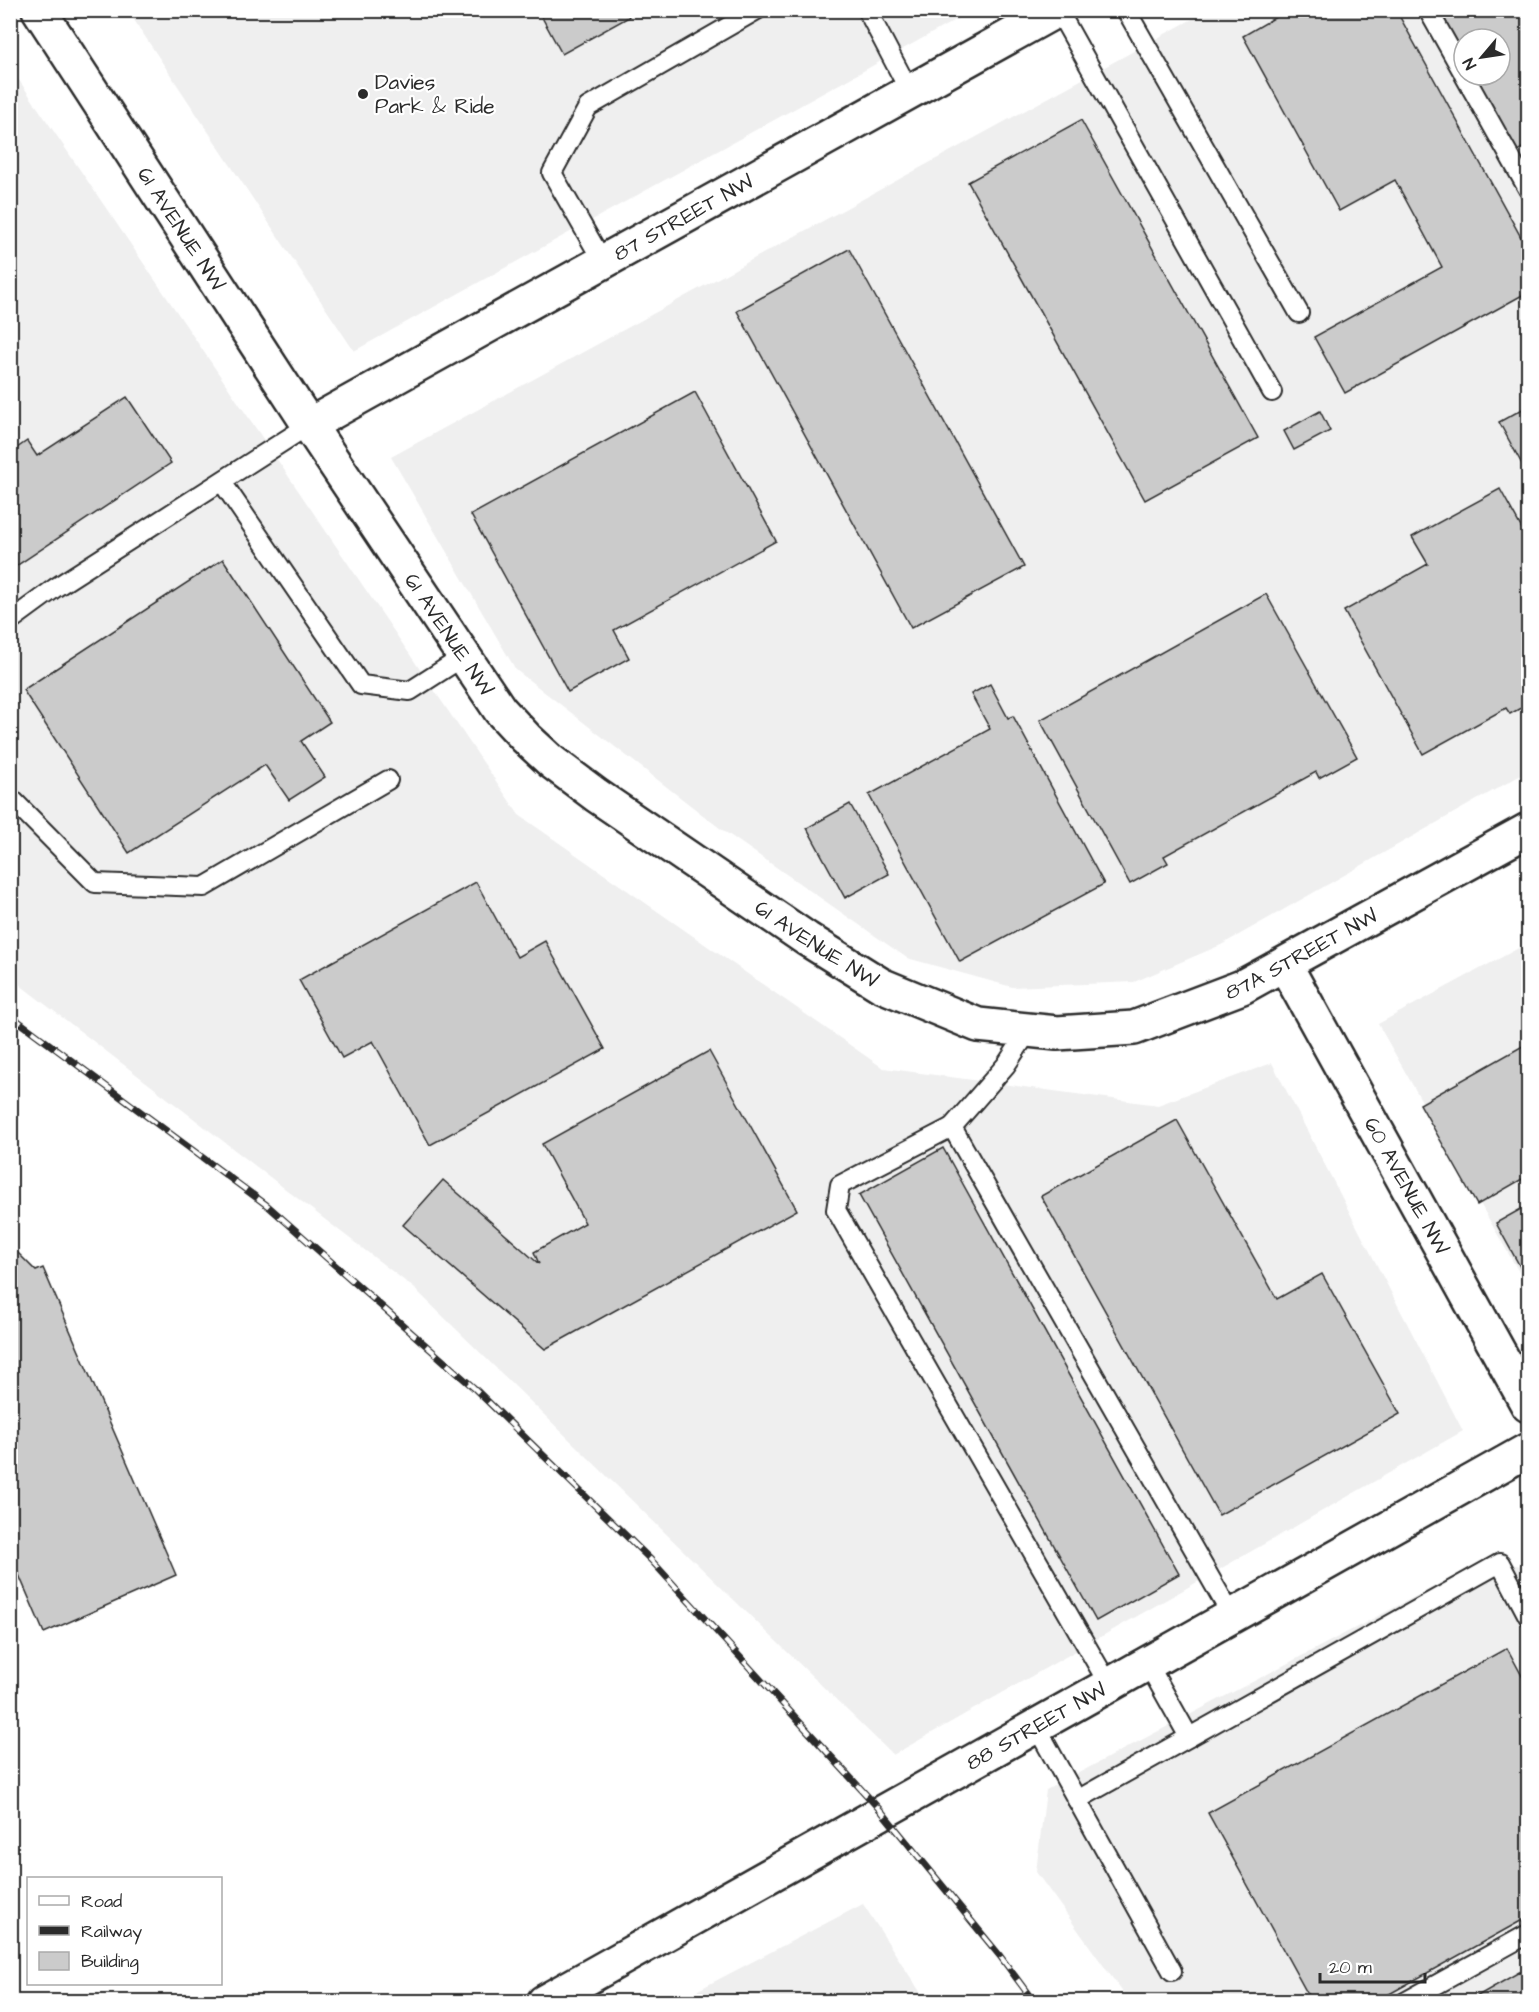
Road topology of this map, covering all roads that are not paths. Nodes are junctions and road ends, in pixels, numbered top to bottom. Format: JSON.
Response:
{"nodes":[{"id":1,"x":39,"y":10,"type":"edge"},
{"id":2,"x":757,"y":10,"type":"edge"},
{"id":3,"x":867,"y":10,"type":"edge"},
{"id":4,"x":1058,"y":10,"type":"edge"},
{"id":5,"x":1126,"y":10,"type":"edge"},
{"id":6,"x":1428,"y":10,"type":"edge"},
{"id":7,"x":1452,"y":53,"type":"edge"},
{"id":8,"x":1471,"y":87,"type":"edge"},
{"id":9,"x":910,"y":92,"type":"junction"},
{"id":10,"x":1528,"y":189,"type":"edge"},
{"id":11,"x":603,"y":262,"type":"junction"},
{"id":12,"x":1299,"y":313,"type":"dead end"},
{"id":13,"x":1272,"y":392,"type":"dead end"},
{"id":14,"x":309,"y":425,"type":"junction"},
{"id":15,"x":222,"y":482,"type":"junction"},
{"id":16,"x":10,"y":621,"type":"edge"},
{"id":17,"x":463,"y":657,"type":"junction"},
{"id":18,"x":388,"y":780,"type":"dead end"},
{"id":19,"x":10,"y":797,"type":"edge"},
{"id":20,"x":1528,"y":830,"type":"edge"},
{"id":21,"x":1285,"y":965,"type":"junction"},
{"id":22,"x":1043,"y":1032,"type":"junction"},
{"id":23,"x":952,"y":1127,"type":"junction"},
{"id":24,"x":1528,"y":1405,"type":"edge"},
{"id":25,"x":1528,"y":1450,"type":"edge"},
{"id":26,"x":1232,"y":1616,"type":"junction"},
{"id":27,"x":1528,"y":1616,"type":"edge"},
{"id":28,"x":1148,"y":1664,"type":"junction"},
{"id":29,"x":1109,"y":1685,"type":"junction"},
{"id":30,"x":1036,"y":1726,"type":"junction"},
{"id":31,"x":1189,"y":1737,"type":"junction"},
{"id":32,"x":1077,"y":1800,"type":"junction"},
{"id":33,"x":1528,"y":1934,"type":"edge"},
{"id":34,"x":1172,"y":1971,"type":"dead end"},
{"id":35,"x":544,"y":2001,"type":"edge"},
{"id":36,"x":1405,"y":2001,"type":"edge"}],
"edges":[{"from":1,"to":14,"type":"street","name":"61 AVENUE NW"},
{"from":2,"to":11,"type":"lane"},
{"from":3,"to":9,"type":"lane"},
{"from":4,"to":9,"type":"street","name":"87 STREET NW"},
{"from":4,"to":13,"type":"lane"},
{"from":5,"to":12,"type":"lane"},
{"from":6,"to":7,"type":"lane"},
{"from":8,"to":10,"type":"lane"},
{"from":9,"to":11,"type":"street","name":"87 STREET NW"},
{"from":11,"to":14,"type":"street","name":"87 STREET NW"},
{"from":14,"to":15,"type":"lane"},
{"from":14,"to":17,"type":"street","name":"61 AVENUE NW"},
{"from":15,"to":16,"type":"lane"},
{"from":15,"to":17,"type":"lane"},
{"from":17,"to":22,"type":"street","name":"61 AVENUE NW"},
{"from":18,"to":19,"type":"lane"},
{"from":20,"to":21,"type":"street","name":"87A STREET NW"},
{"from":21,"to":22,"type":"street","name":"87A STREET NW"},
{"from":21,"to":24,"type":"street","name":"60 AVENUE NW"},
{"from":22,"to":23,"type":"lane"},
{"from":23,"to":26,"type":"lane"},
{"from":23,"to":29,"type":"lane"},
{"from":25,"to":26,"type":"street","name":"88 STREET NW"},
{"from":26,"to":28,"type":"street","name":"88 STREET NW"},
{"from":27,"to":31,"type":"lane"},
{"from":28,"to":29,"type":"street","name":"88 STREET NW"},
{"from":28,"to":31,"type":"lane"},
{"from":29,"to":30,"type":"street","name":"88 STREET NW"},
{"from":30,"to":32,"type":"lane"},
{"from":30,"to":35,"type":"street","name":"88 STREET NW"},
{"from":31,"to":32,"type":"lane"},
{"from":32,"to":34,"type":"lane"},
{"from":33,"to":36,"type":"lane"}]}
